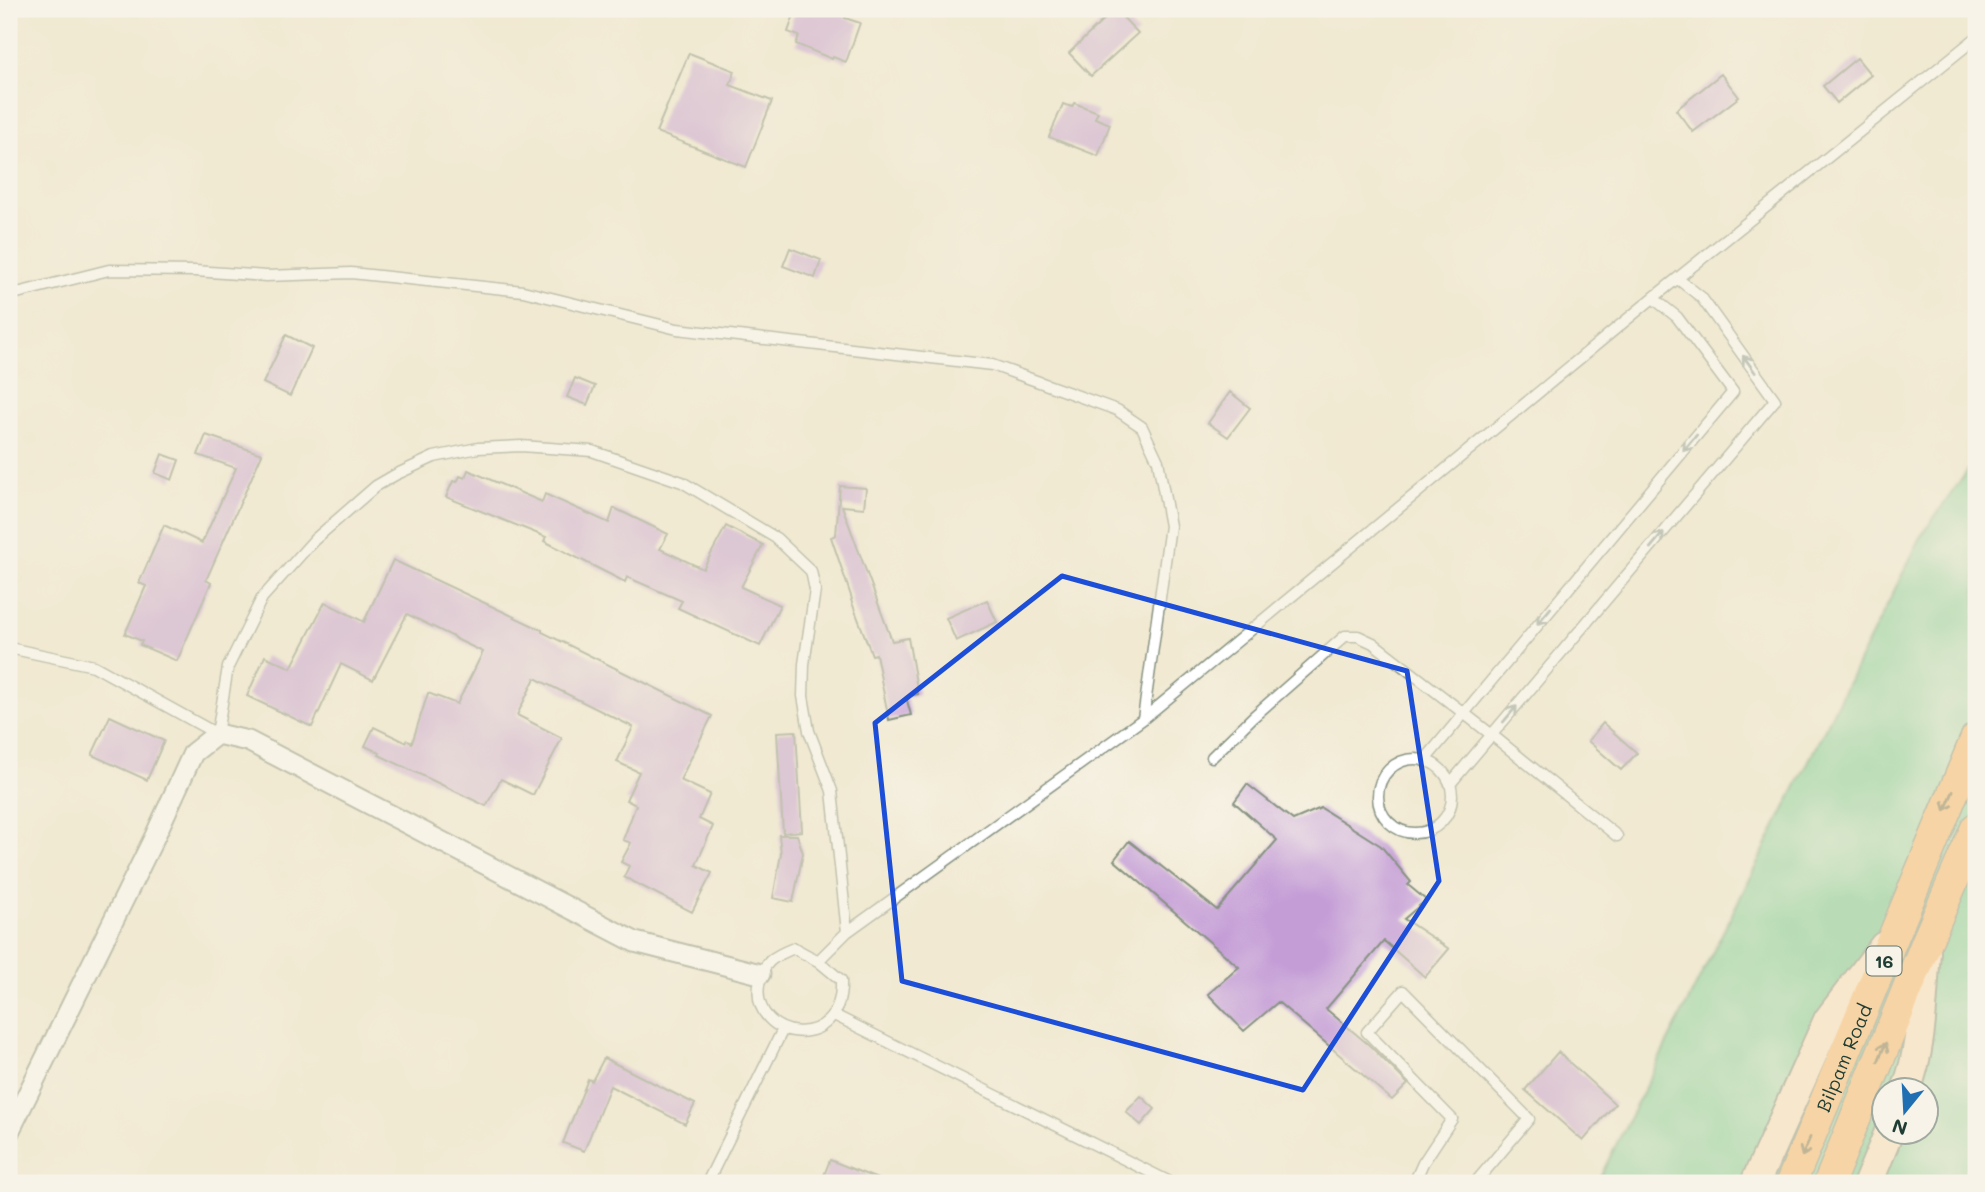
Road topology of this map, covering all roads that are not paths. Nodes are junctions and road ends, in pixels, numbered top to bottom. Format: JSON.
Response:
{"nodes":[{"id":1,"x":1976,"y":38,"type":"edge"},
{"id":2,"x":1678,"y":279,"type":"junction"},
{"id":3,"x":9,"y":295,"type":"edge"},
{"id":4,"x":1653,"y":298,"type":"junction"},
{"id":5,"x":9,"y":648,"type":"edge"},
{"id":6,"x":1462,"y":713,"type":"junction"},
{"id":7,"x":1143,"y":719,"type":"junction"},
{"id":8,"x":217,"y":734,"type":"junction"},
{"id":9,"x":1492,"y":735,"type":"junction"},
{"id":10,"x":1976,"y":738,"type":"edge"},
{"id":11,"x":1212,"y":757,"type":"dead end"},
{"id":12,"x":1424,"y":761,"type":"junction"},
{"id":13,"x":1450,"y":785,"type":"junction"},
{"id":14,"x":1976,"y":828,"type":"edge"},
{"id":15,"x":1617,"y":836,"type":"dead end"},
{"id":16,"x":1897,"y":930,"type":"junction"},
{"id":17,"x":847,"y":932,"type":"junction"},
{"id":18,"x":1927,"y":941,"type":"junction"},
{"id":19,"x":818,"y":961,"type":"junction"},
{"id":20,"x":760,"y":974,"type":"junction"},
{"id":21,"x":834,"y":1015,"type":"junction"},
{"id":22,"x":783,"y":1029,"type":"junction"},
{"id":23,"x":1910,"y":1076,"type":"edge"},
{"id":24,"x":9,"y":1132,"type":"edge"},
{"id":25,"x":1883,"y":1146,"type":"edge"},
{"id":26,"x":707,"y":1183,"type":"edge"},
{"id":27,"x":1172,"y":1183,"type":"edge"},
{"id":28,"x":1414,"y":1183,"type":"edge"},
{"id":29,"x":1475,"y":1183,"type":"edge"},
{"id":30,"x":1755,"y":1183,"type":"edge"},
{"id":31,"x":1791,"y":1183,"type":"edge"},
{"id":32,"x":1829,"y":1183,"type":"edge"},
{"id":33,"x":1868,"y":1183,"type":"edge"}],
"edges":[{"from":1,"to":2,"type":"lane"},
{"from":2,"to":4,"type":"lane"},
{"from":9,"to":2,"type":"lane","one_way":true},
{"from":3,"to":7,"type":"lane"},
{"from":4,"to":6,"type":"lane","one_way":true},
{"from":4,"to":7,"type":"lane"},
{"from":5,"to":8,"type":"lane"},
{"from":6,"to":9,"type":"lane"},
{"from":6,"to":11,"type":"lane"},
{"from":6,"to":12,"type":"lane"},
{"from":7,"to":17,"type":"lane"},
{"from":8,"to":17,"type":"lane"},
{"from":8,"to":20,"type":"street"},
{"from":8,"to":24,"type":"street"},
{"from":9,"to":13,"type":"lane"},
{"from":9,"to":15,"type":"lane"},
{"from":10,"to":16,"type":"main road","name":"Bilpam Road","number":"16","one_way":true},
{"from":12,"to":13,"type":"lane"},
{"from":12,"to":13,"type":"lane"},
{"from":14,"to":18,"type":"main road","number":"16"},
{"from":16,"to":30,"type":"street"},
{"from":16,"to":31,"type":"main road","name":"Bilpam Road","number":"16","one_way":true},
{"from":17,"to":19,"type":"lane"},
{"from":18,"to":23,"type":"street"},
{"from":32,"to":18,"type":"main road","number":"16","one_way":true},
{"from":19,"to":20,"type":"lane"},
{"from":19,"to":21,"type":"lane"},
{"from":20,"to":22,"type":"lane"},
{"from":21,"to":22,"type":"lane"},
{"from":21,"to":27,"type":"lane"},
{"from":22,"to":26,"type":"lane"},
{"from":25,"to":33,"type":"street"},
{"from":28,"to":29,"type":"lane"}]}
